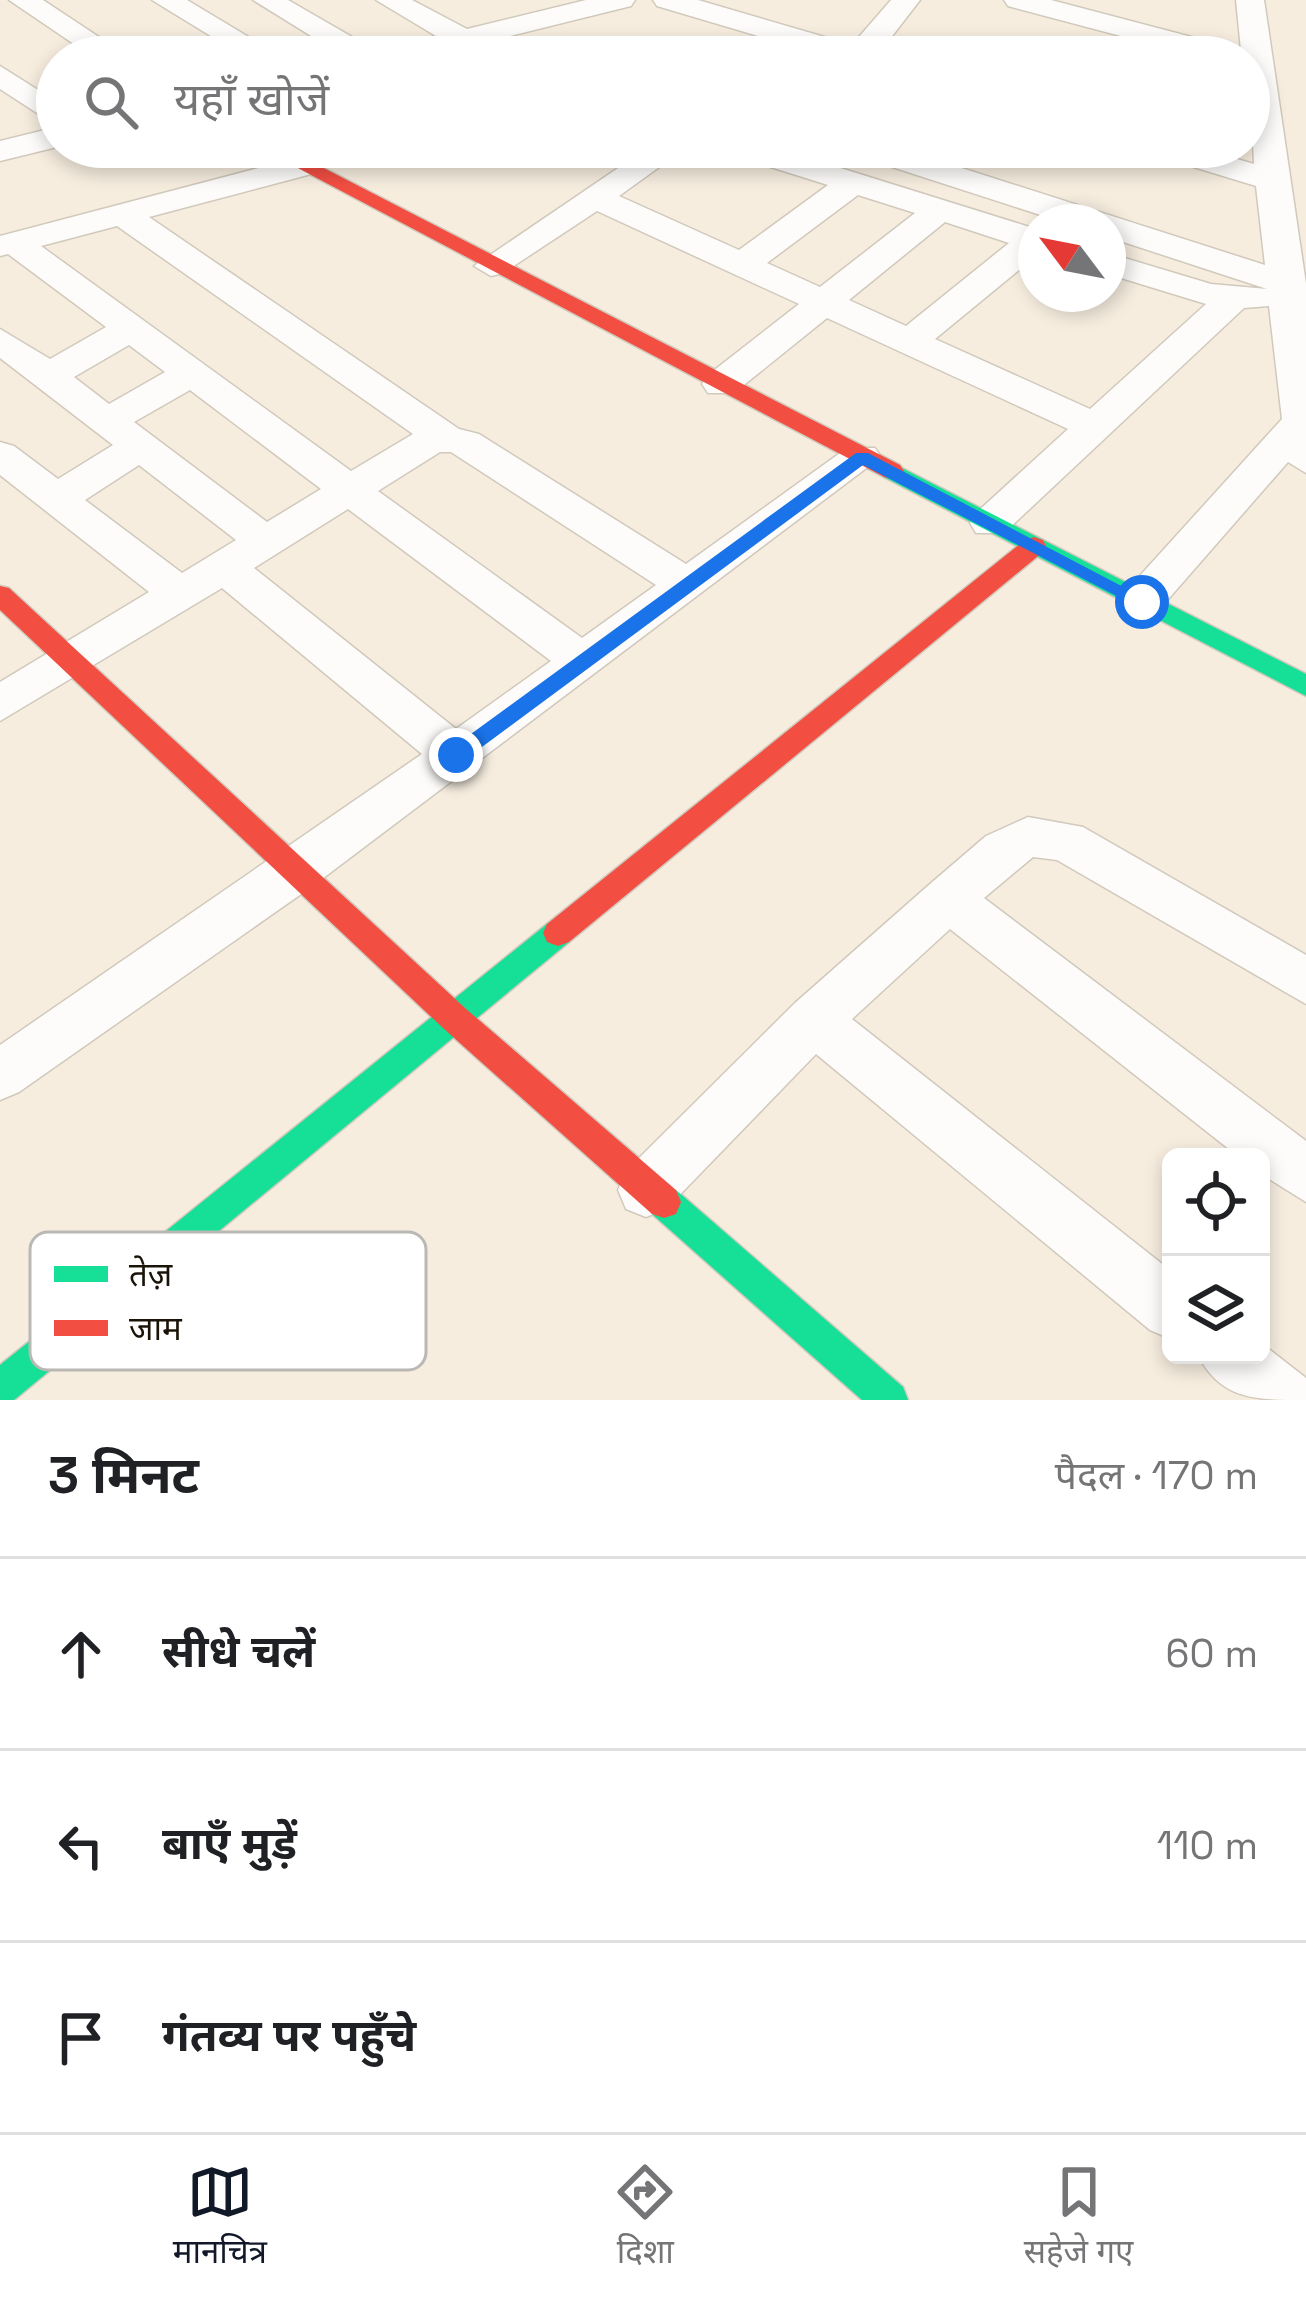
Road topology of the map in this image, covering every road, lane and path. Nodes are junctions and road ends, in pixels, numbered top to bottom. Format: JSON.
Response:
{"nodes":[{"id":1,"x":166,"y":0,"type":"edge"},
{"id":2,"x":267,"y":0,"type":"edge"},
{"id":3,"x":390,"y":0,"type":"edge"},
{"id":4,"x":506,"y":0,"type":"edge"},
{"id":5,"x":621,"y":0,"type":"edge"},
{"id":6,"x":667,"y":0,"type":"edge"},
{"id":7,"x":906,"y":0,"type":"edge"},
{"id":8,"x":1018,"y":0,"type":"edge"},
{"id":9,"x":1250,"y":0,"type":"edge"},
{"id":10,"x":36,"y":2,"type":"edge"},
{"id":11,"x":1078,"y":7,"type":"edge"},
{"id":12,"x":544,"y":19,"type":"junction"},
{"id":13,"x":84,"y":36,"type":"edge"},
{"id":14,"x":230,"y":36,"type":"edge"},
{"id":15,"x":330,"y":36,"type":"edge"},
{"id":16,"x":457,"y":36,"type":"edge"},
{"id":17,"x":475,"y":36,"type":"edge"},
{"id":18,"x":788,"y":36,"type":"edge"},
{"id":19,"x":876,"y":36,"type":"edge"},
{"id":20,"x":1170,"y":36,"type":"edge"},
{"id":21,"x":1248,"y":36,"type":"edge"},
{"id":22,"x":0,"y":75,"type":"edge"},
{"id":23,"x":36,"y":102,"type":"edge"},
{"id":24,"x":36,"y":142,"type":"edge"},
{"id":25,"x":0,"y":151,"type":"edge"},
{"id":26,"x":1270,"y":163,"type":"edge"},
{"id":27,"x":296,"y":168,"type":"edge"},
{"id":28,"x":308,"y":168,"type":"edge"},
{"id":29,"x":639,"y":168,"type":"edge"},
{"id":30,"x":806,"y":168,"type":"edge"},
{"id":31,"x":928,"y":168,"type":"edge"},
{"id":32,"x":1231,"y":168,"type":"edge"},
{"id":33,"x":1274,"y":181,"type":"junction"},
{"id":34,"x":854,"y":183,"type":"junction"},
{"id":35,"x":594,"y":197,"type":"junction"},
{"id":36,"x":1040,"y":204,"type":"edge"},
{"id":37,"x":940,"y":210,"type":"junction"},
{"id":38,"x":122,"y":214,"type":"junction"},
{"id":39,"x":1126,"y":232,"type":"edge"},
{"id":40,"x":1018,"y":235,"type":"edge"},
{"id":41,"x":7,"y":244,"type":"edge"},
{"id":42,"x":1018,"y":254,"type":"edge"},
{"id":43,"x":744,"y":263,"type":"junction"},
{"id":44,"x":491,"y":266,"type":"junction"},
{"id":45,"x":1126,"y":268,"type":"edge"},
{"id":46,"x":1289,"y":289,"type":"junction"},
{"id":47,"x":1233,"y":299,"type":"junction"},
{"id":48,"x":827,"y":300,"type":"junction"},
{"id":49,"x":130,"y":329,"type":"junction"},
{"id":50,"x":911,"y":340,"type":"junction"},
{"id":51,"x":16,"y":358,"type":"edge"},
{"id":52,"x":190,"y":374,"type":"junction"},
{"id":53,"x":721,"y":384,"type":"junction"},
{"id":54,"x":107,"y":421,"type":"junction"},
{"id":55,"x":1098,"y":428,"type":"junction"},
{"id":56,"x":446,"y":438,"type":"junction"},
{"id":57,"x":1304,"y":440,"type":"edge"},
{"id":58,"x":141,"y":446,"type":"junction"},
{"id":59,"x":0,"y":455,"type":"edge"},
{"id":60,"x":862,"y":457,"type":"junction"},
{"id":61,"x":347,"y":492,"type":"junction"},
{"id":62,"x":56,"y":499,"type":"junction"},
{"id":63,"x":991,"y":523,"type":"junction"},
{"id":64,"x":266,"y":542,"type":"junction"},
{"id":65,"x":1034,"y":546,"type":"junction"},
{"id":66,"x":224,"y":567,"type":"junction"},
{"id":67,"x":688,"y":585,"type":"junction"},
{"id":68,"x":0,"y":595,"type":"edge"},
{"id":69,"x":180,"y":595,"type":"junction"},
{"id":70,"x":1142,"y":602,"type":"junction"},
{"id":71,"x":74,"y":660,"type":"junction"},
{"id":72,"x":583,"y":662,"type":"junction"},
{"id":73,"x":1306,"y":686,"type":"edge"},
{"id":74,"x":0,"y":704,"type":"edge"},
{"id":75,"x":456,"y":755,"type":"junction"},
{"id":76,"x":297,"y":871,"type":"junction"},
{"id":77,"x":949,"y":899,"type":"junction"},
{"id":78,"x":1306,"y":981,"type":"edge"},
{"id":79,"x":454,"y":1018,"type":"junction"},
{"id":80,"x":814,"y":1020,"type":"junction"},
{"id":81,"x":0,"y":1075,"type":"edge"},
{"id":82,"x":1306,"y":1175,"type":"edge"},
{"id":83,"x":646,"y":1190,"type":"junction"},
{"id":84,"x":176,"y":1232,"type":"edge"},
{"id":85,"x":1162,"y":1302,"type":"edge"},
{"id":86,"x":1239,"y":1364,"type":"edge"},
{"id":87,"x":890,"y":1400,"type":"edge"},
{"id":88,"x":1284,"y":1400,"type":"edge"}],
"edges":[{"from":1,"to":14,"type":"street"},
{"from":2,"to":15,"type":"street"},
{"from":3,"to":16,"type":"street"},
{"from":4,"to":12,"type":"street"},
{"from":5,"to":12,"type":"street"},
{"from":6,"to":18,"type":"street"},
{"from":7,"to":19,"type":"street"},
{"from":8,"to":11,"type":"street"},
{"from":9,"to":21,"type":"street"},
{"from":10,"to":13,"type":"street"},
{"from":11,"to":20,"type":"street"},
{"from":12,"to":17,"type":"street"},
{"from":22,"to":23,"type":"street"},
{"from":24,"to":25,"type":"street"},
{"from":26,"to":33,"type":"street"},
{"from":27,"to":38,"type":"street"},
{"from":28,"to":44,"type":"street"},
{"from":29,"to":35,"type":"street"},
{"from":30,"to":34,"type":"street"},
{"from":31,"to":36,"type":"street"},
{"from":32,"to":33,"type":"street"},
{"from":33,"to":46,"type":"street"},
{"from":34,"to":37,"type":"street"},
{"from":34,"to":43,"type":"street"},
{"from":35,"to":43,"type":"street"},
{"from":35,"to":44,"type":"street"},
{"from":37,"to":40,"type":"street"},
{"from":37,"to":48,"type":"street"},
{"from":38,"to":41,"type":"street"},
{"from":38,"to":56,"type":"street"},
{"from":39,"to":46,"type":"street"},
{"from":41,"to":49,"type":"street"},
{"from":42,"to":50,"type":"street"},
{"from":43,"to":48,"type":"street"},
{"from":44,"to":53,"type":"street"},
{"from":45,"to":47,"type":"street"},
{"from":46,"to":47,"type":"street"},
{"from":46,"to":57,"type":"street"},
{"from":47,"to":55,"type":"street"},
{"from":48,"to":50,"type":"street"},
{"from":48,"to":53,"type":"street"},
{"from":49,"to":51,"type":"street"},
{"from":49,"to":52,"type":"street"},
{"from":50,"to":55,"type":"street"},
{"from":51,"to":54,"type":"street"},
{"from":52,"to":54,"type":"street"},
{"from":52,"to":61,"type":"street"},
{"from":53,"to":60,"type":"street"},
{"from":54,"to":58,"type":"street"},
{"from":55,"to":63,"type":"street"},
{"from":56,"to":61,"type":"street"},
{"from":56,"to":67,"type":"street"},
{"from":57,"to":70,"type":"street"},
{"from":58,"to":62,"type":"street"},
{"from":58,"to":64,"type":"street"},
{"from":59,"to":62,"type":"street"},
{"from":60,"to":63,"type":"street"},
{"from":60,"to":67,"type":"street"},
{"from":61,"to":64,"type":"street"},
{"from":61,"to":72,"type":"street"},
{"from":62,"to":69,"type":"street"},
{"from":63,"to":65,"type":"street"},
{"from":64,"to":66,"type":"street"},
{"from":65,"to":70,"type":"street"},
{"from":65,"to":79,"type":"street"},
{"from":66,"to":69,"type":"street"},
{"from":66,"to":75,"type":"street"},
{"from":67,"to":72,"type":"street"},
{"from":68,"to":71,"type":"street"},
{"from":69,"to":71,"type":"street"},
{"from":70,"to":73,"type":"street"},
{"from":71,"to":74,"type":"street"},
{"from":71,"to":76,"type":"street"},
{"from":72,"to":75,"type":"street"},
{"from":75,"to":76,"type":"street"},
{"from":76,"to":79,"type":"street"},
{"from":76,"to":81,"type":"street"},
{"from":77,"to":78,"type":"street"},
{"from":77,"to":80,"type":"street"},
{"from":77,"to":82,"type":"street"},
{"from":79,"to":83,"type":"street"},
{"from":79,"to":84,"type":"street"},
{"from":80,"to":83,"type":"street"},
{"from":80,"to":85,"type":"street"},
{"from":83,"to":87,"type":"street"},
{"from":86,"to":88,"type":"street"}]}
